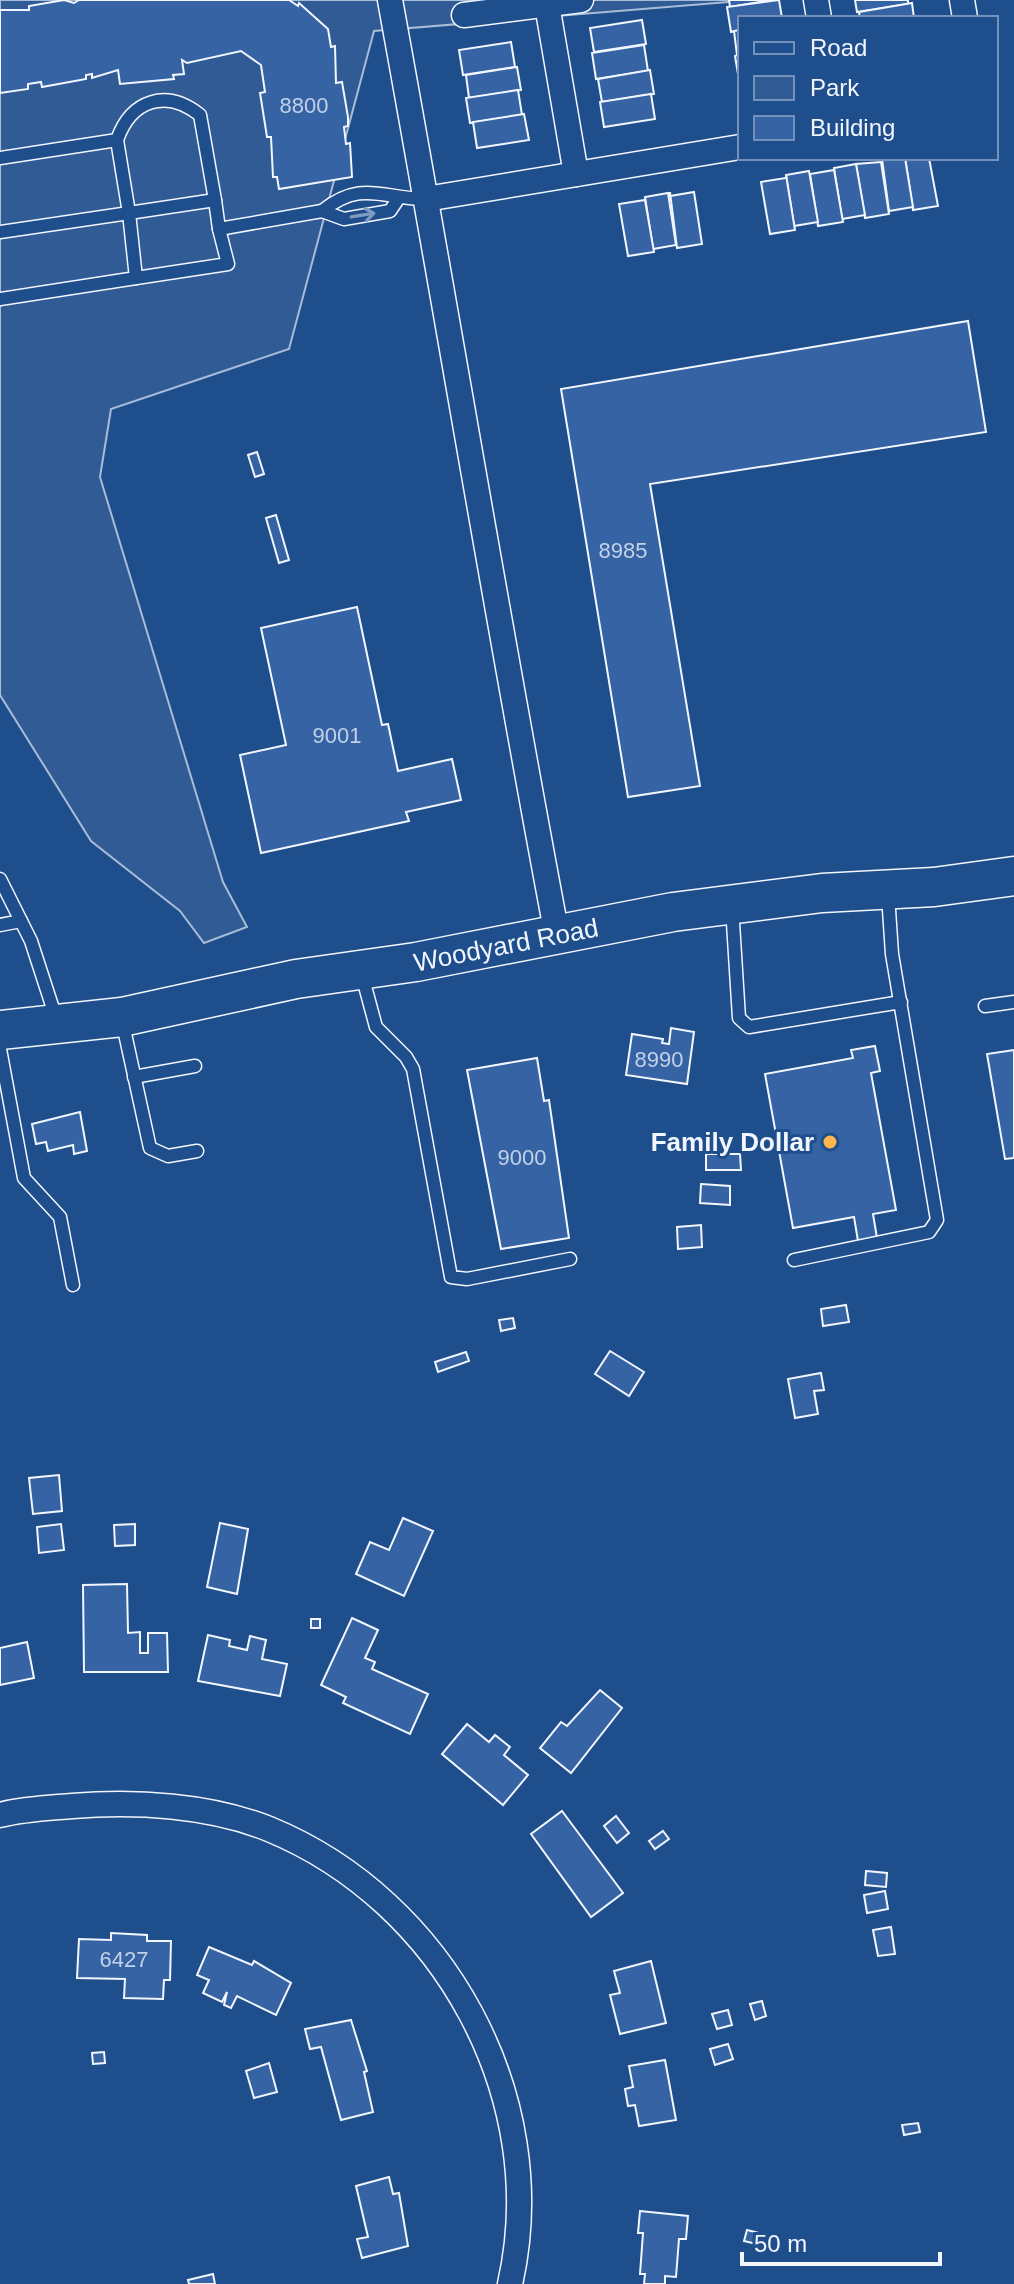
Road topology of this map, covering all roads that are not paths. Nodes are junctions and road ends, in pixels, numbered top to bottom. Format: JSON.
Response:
{"nodes":[{"id":1,"x":390,"y":0,"type":"edge"},
{"id":2,"x":581,"y":0,"type":"edge"},
{"id":3,"x":547,"y":5,"type":"junction"},
{"id":4,"x":464,"y":15,"type":"dead end"},
{"id":5,"x":117,"y":140,"type":"junction"},
{"id":6,"x":738,"y":147,"type":"edge"},
{"id":7,"x":0,"y":158,"type":"edge"},
{"id":8,"x":576,"y":174,"type":"junction"},
{"id":9,"x":398,"y":199,"type":"junction"},
{"id":10,"x":426,"y":199,"type":"junction"},
{"id":11,"x":215,"y":200,"type":"junction"},
{"id":12,"x":322,"y":211,"type":"junction"},
{"id":13,"x":129,"y":213,"type":"junction"},
{"id":14,"x":219,"y":229,"type":"junction"},
{"id":15,"x":0,"y":232,"type":"edge"},
{"id":16,"x":136,"y":278,"type":"junction"},
{"id":17,"x":0,"y":299,"type":"edge"},
{"id":18,"x":1014,"y":876,"type":"edge"},
{"id":19,"x":0,"y":879,"type":"edge"},
{"id":20,"x":888,"y":888,"type":"junction"},
{"id":21,"x":731,"y":904,"type":"junction"},
{"id":22,"x":21,"y":921,"type":"junction"},
{"id":23,"x":0,"y":925,"type":"edge"},
{"id":24,"x":557,"y":935,"type":"junction"},
{"id":25,"x":361,"y":972,"type":"junction"},
{"id":26,"x":901,"y":1002,"type":"junction"},
{"id":27,"x":1014,"y":1002,"type":"edge"},
{"id":28,"x":985,"y":1006,"type":"dead end"},
{"id":29,"x":122,"y":1017,"type":"junction"},
{"id":30,"x":59,"y":1024,"type":"junction"},
{"id":31,"x":0,"y":1030,"type":"edge"},
{"id":32,"x":0,"y":1049,"type":"edge"},
{"id":33,"x":195,"y":1066,"type":"dead end"},
{"id":34,"x":134,"y":1077,"type":"junction"},
{"id":35,"x":197,"y":1151,"type":"dead end"},
{"id":36,"x":570,"y":1259,"type":"dead end"},
{"id":37,"x":794,"y":1260,"type":"dead end"},
{"id":38,"x":73,"y":1285,"type":"dead end"},
{"id":39,"x":0,"y":1815,"type":"edge"},
{"id":40,"x":510,"y":2284,"type":"edge"}],
"edges":[{"from":1,"to":10,"type":"street"},
{"from":2,"to":3,"type":"street"},
{"from":3,"to":4,"type":"street"},
{"from":3,"to":8,"type":"street"},
{"from":5,"to":7,"type":"lane"},
{"from":5,"to":11,"type":"lane"},
{"from":5,"to":13,"type":"lane"},
{"from":6,"to":8,"type":"street"},
{"from":8,"to":10,"type":"street"},
{"from":9,"to":10,"type":"lane"},
{"from":9,"to":12,"type":"lane"},
{"from":12,"to":9,"type":"lane","one_way":true},
{"from":10,"to":24,"type":"street"},
{"from":11,"to":13,"type":"lane"},
{"from":11,"to":14,"type":"lane"},
{"from":12,"to":14,"type":"lane"},
{"from":13,"to":15,"type":"lane"},
{"from":13,"to":16,"type":"lane"},
{"from":14,"to":16,"type":"lane"},
{"from":16,"to":17,"type":"lane"},
{"from":18,"to":20,"type":"main road","name":"Woodyard Road"},
{"from":19,"to":22,"type":"lane"},
{"from":20,"to":21,"type":"main road","name":"Woodyard Road"},
{"from":20,"to":26,"type":"lane"},
{"from":21,"to":24,"type":"main road","name":"Woodyard Road"},
{"from":21,"to":26,"type":"lane"},
{"from":22,"to":23,"type":"lane"},
{"from":22,"to":30,"type":"lane"},
{"from":24,"to":25,"type":"main road","name":"Woodyard Road"},
{"from":25,"to":29,"type":"main road","name":"Woodyard Road"},
{"from":25,"to":36,"type":"lane"},
{"from":26,"to":37,"type":"lane"},
{"from":27,"to":28,"type":"lane"},
{"from":29,"to":30,"type":"main road","name":"Woodyard Road"},
{"from":29,"to":34,"type":"lane"},
{"from":30,"to":31,"type":"main road","name":"Woodyard Road"},
{"from":32,"to":38,"type":"lane"},
{"from":33,"to":34,"type":"lane"},
{"from":34,"to":35,"type":"lane"},
{"from":39,"to":40,"type":"street"}]}
